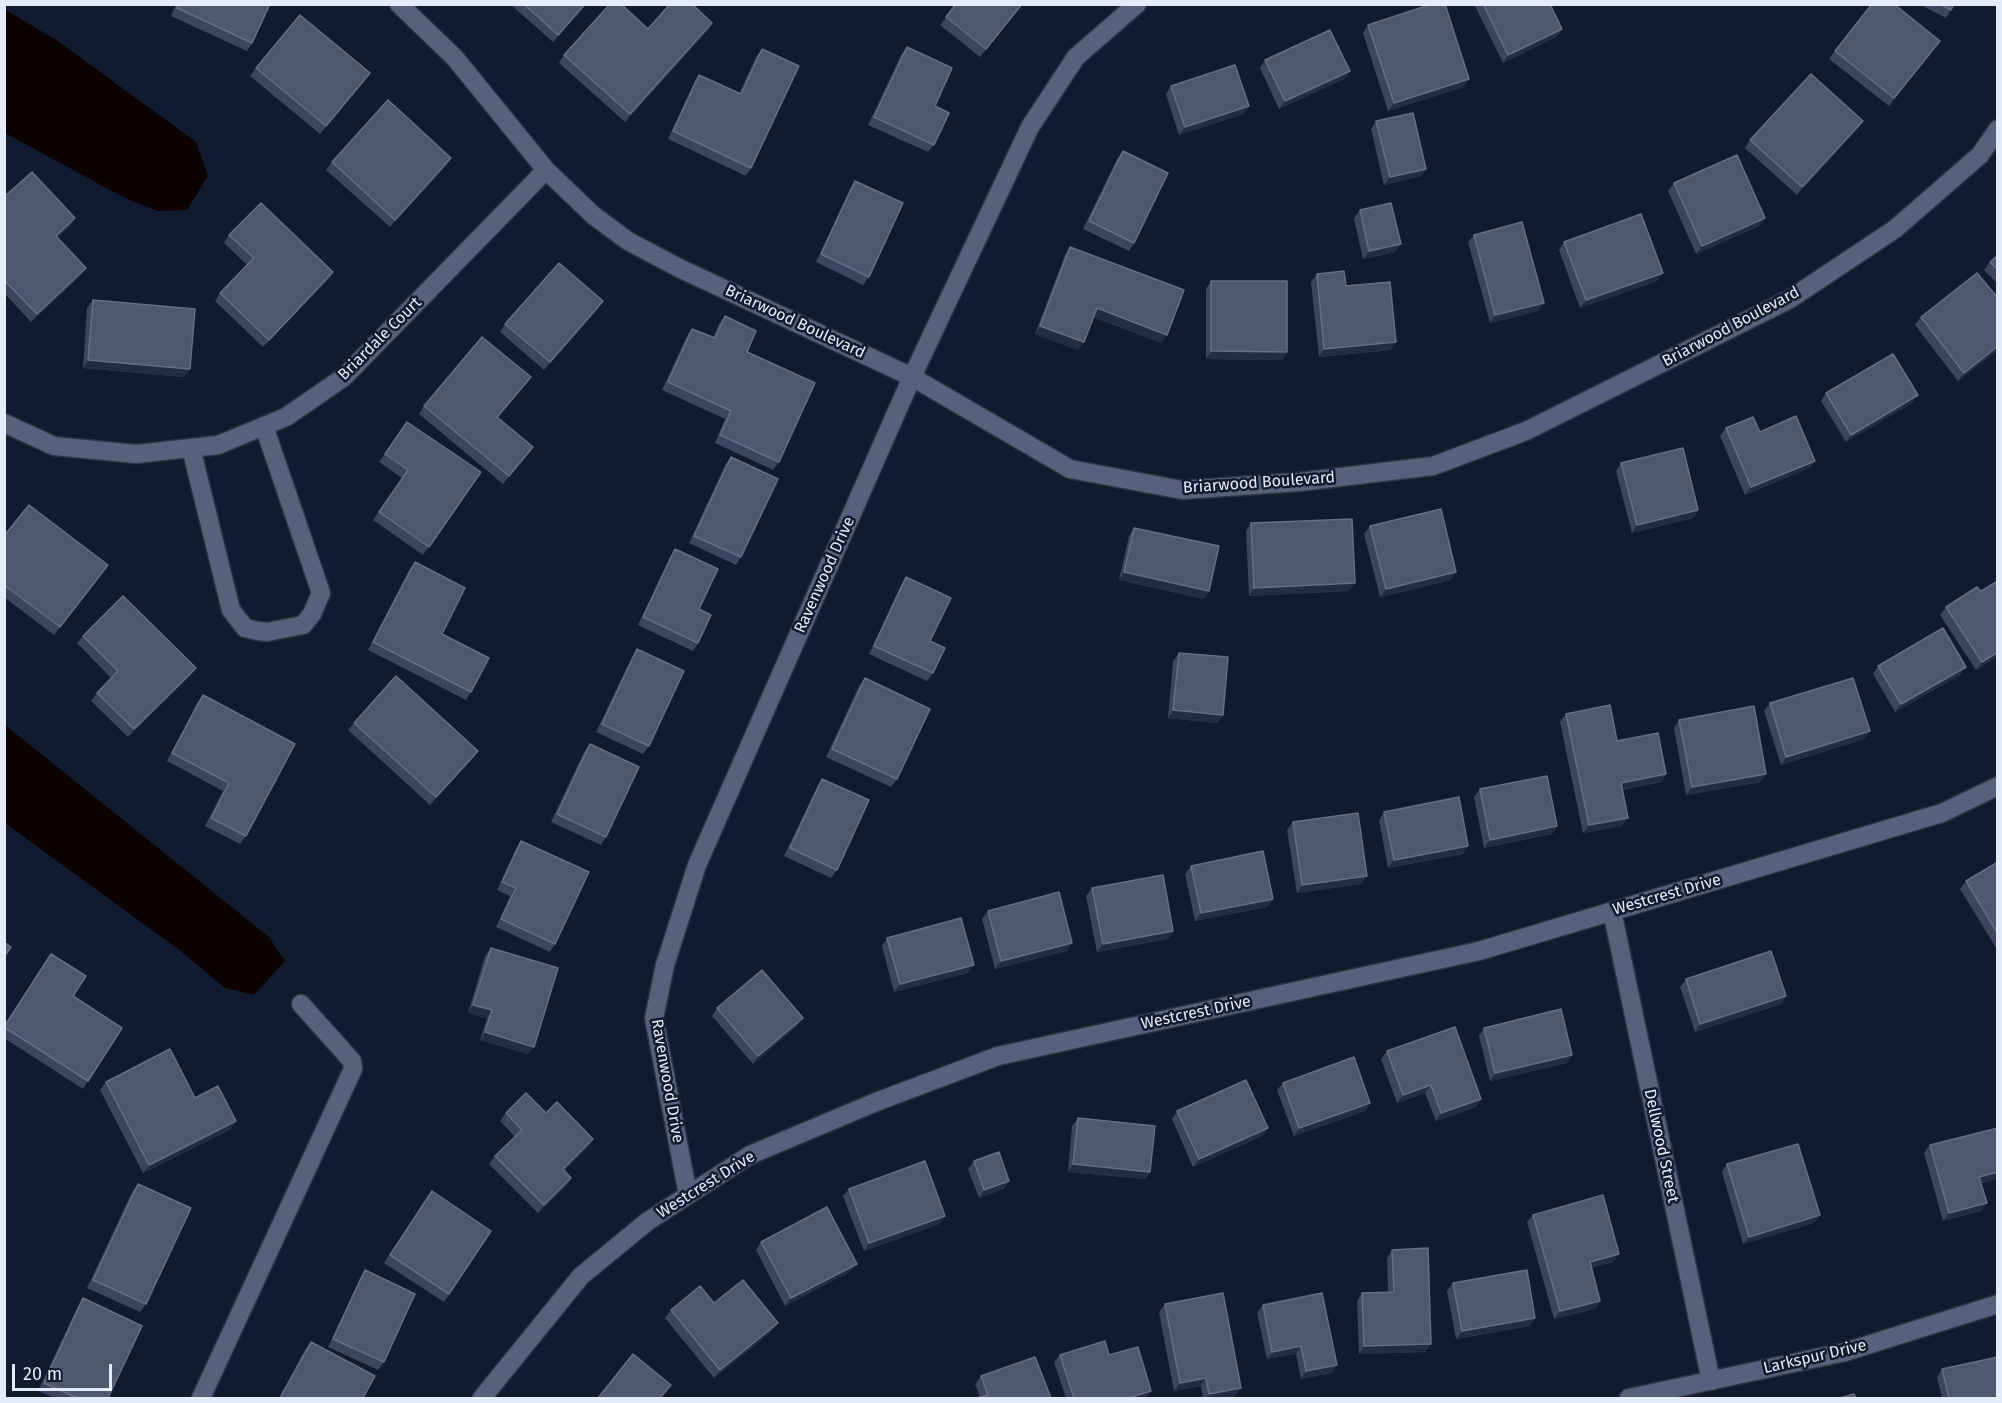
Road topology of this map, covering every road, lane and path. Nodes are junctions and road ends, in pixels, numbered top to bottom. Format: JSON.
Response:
{"nodes":[{"id":1,"x":399,"y":4,"type":"edge"},
{"id":2,"x":1137,"y":4,"type":"edge"},
{"id":3,"x":1998,"y":129,"type":"edge"},
{"id":4,"x":546,"y":170,"type":"junction"},
{"id":5,"x":912,"y":377,"type":"junction"},
{"id":6,"x":4,"y":423,"type":"edge"},
{"id":7,"x":264,"y":426,"type":"junction"},
{"id":8,"x":191,"y":448,"type":"junction"},
{"id":9,"x":1998,"y":786,"type":"edge"},
{"id":10,"x":1612,"y":911,"type":"junction"},
{"id":11,"x":301,"y":1004,"type":"dead end"},
{"id":12,"x":688,"y":1195,"type":"junction"},
{"id":13,"x":1998,"y":1304,"type":"edge"},
{"id":14,"x":1711,"y":1381,"type":"junction"},
{"id":15,"x":201,"y":1398,"type":"edge"},
{"id":16,"x":482,"y":1398,"type":"edge"},
{"id":17,"x":1629,"y":1398,"type":"edge"}],
"edges":[{"from":1,"to":4,"type":"street","name":"Briarwood Boulevard"},
{"from":2,"to":5,"type":"street","name":"Ravenwood Drive"},
{"from":3,"to":5,"type":"street","name":"Briarwood Boulevard"},
{"from":4,"to":5,"type":"street","name":"Briarwood Boulevard"},
{"from":4,"to":7,"type":"street","name":"Briardale Court"},
{"from":5,"to":12,"type":"street","name":"Ravenwood Drive"},
{"from":6,"to":8,"type":"street","name":"Briardale Court"},
{"from":7,"to":8,"type":"street","name":"Briardale Court"},
{"from":7,"to":8,"type":"street"},
{"from":9,"to":10,"type":"street","name":"Westcrest Drive"},
{"from":10,"to":12,"type":"street","name":"Westcrest Drive"},
{"from":10,"to":14,"type":"street","name":"Dellwood Street"},
{"from":11,"to":15,"type":"street"},
{"from":12,"to":16,"type":"street","name":"Westcrest Drive"},
{"from":13,"to":14,"type":"street","name":"Larkspur Drive"},
{"from":14,"to":17,"type":"street","name":"Larkspur Drive"}]}
